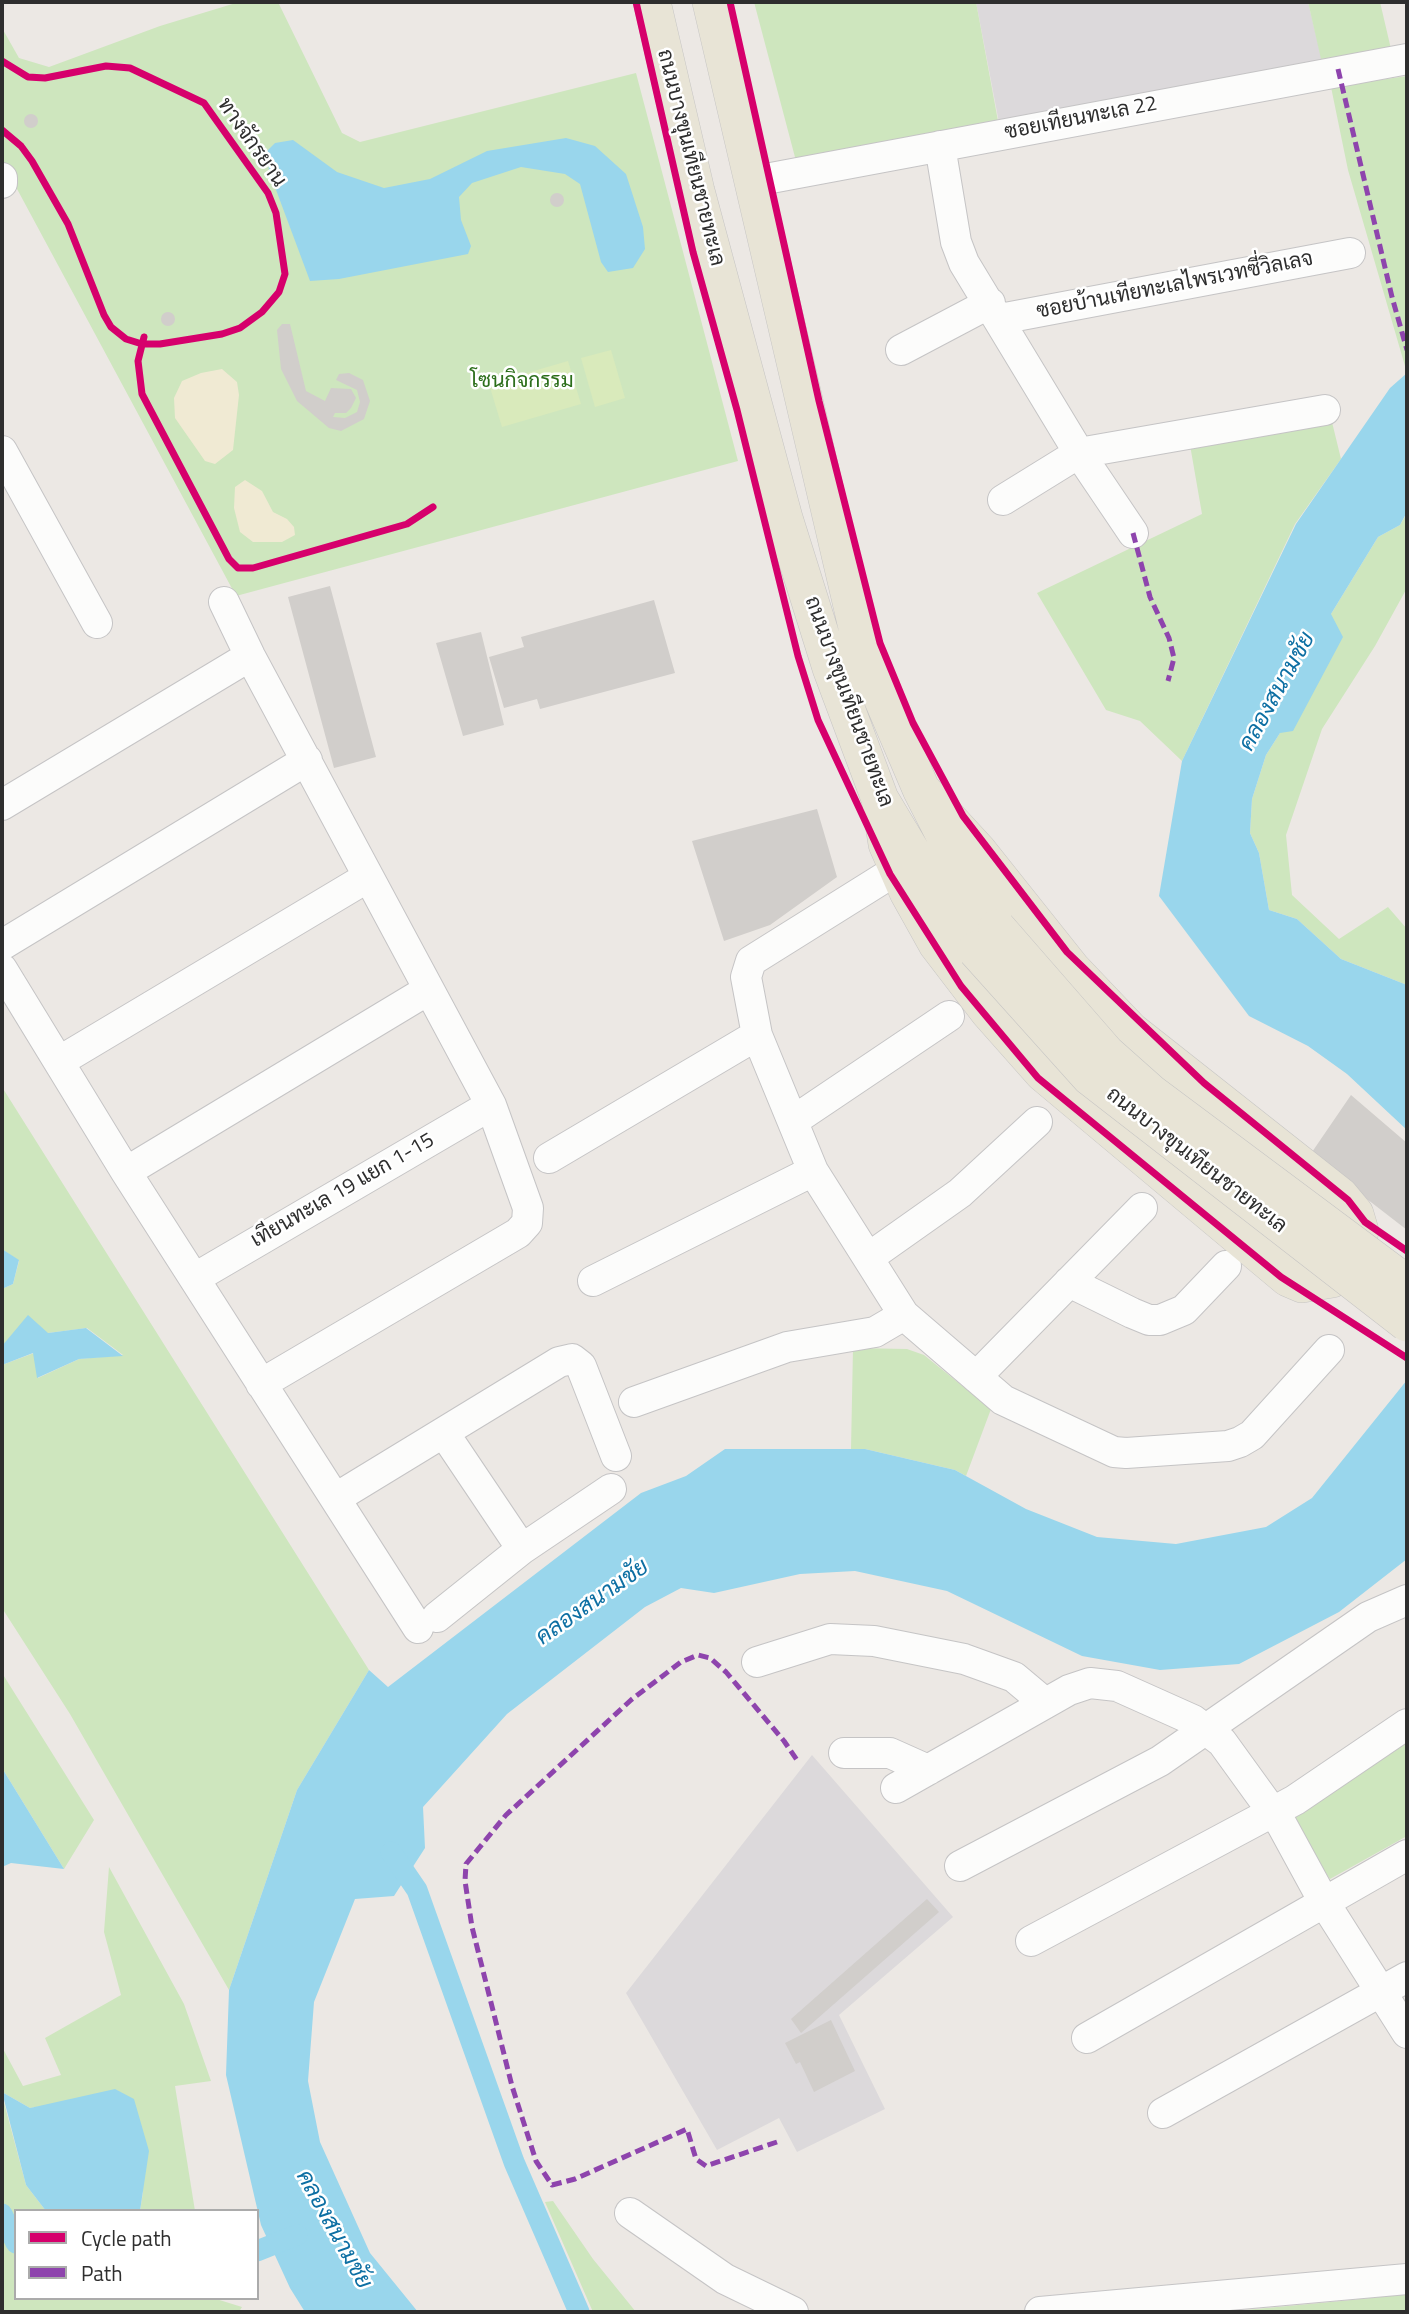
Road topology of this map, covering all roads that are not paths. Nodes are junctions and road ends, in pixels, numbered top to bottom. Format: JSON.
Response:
{"nodes":[{"id":1,"x":652,"y":2,"type":"edge"},
{"id":2,"x":711,"y":2,"type":"edge"},
{"id":3,"x":1407,"y":58,"type":"edge"},
{"id":4,"x":940,"y":146,"type":"junction"},
{"id":5,"x":755,"y":181,"type":"junction"},
{"id":6,"x":1350,"y":253,"type":"dead end"},
{"id":7,"x":995,"y":311,"type":"junction"},
{"id":8,"x":901,"y":350,"type":"dead end"},
{"id":9,"x":1325,"y":410,"type":"dead end"},
{"id":10,"x":2,"y":451,"type":"edge"},
{"id":11,"x":1079,"y":453,"type":"junction"},
{"id":12,"x":1003,"y":500,"type":"dead end"},
{"id":13,"x":1133,"y":533,"type":"dead end"},
{"id":14,"x":224,"y":602,"type":"dead end"},
{"id":15,"x":97,"y":623,"type":"dead end"},
{"id":16,"x":250,"y":656,"type":"junction"},
{"id":17,"x":307,"y":760,"type":"junction"},
{"id":18,"x":921,"y":789,"type":"junction"},
{"id":19,"x":880,"y":799,"type":"junction"},
{"id":20,"x":2,"y":805,"type":"edge"},
{"id":21,"x":898,"y":869,"type":"junction"},
{"id":22,"x":368,"y":877,"type":"junction"},
{"id":23,"x":987,"y":939,"type":"junction"},
{"id":24,"x":2,"y":945,"type":"edge"},
{"id":25,"x":2,"y":969,"type":"edge"},
{"id":26,"x":428,"y":990,"type":"junction"},
{"id":27,"x":949,"y":1016,"type":"dead end"},
{"id":28,"x":757,"y":1035,"type":"junction"},
{"id":29,"x":60,"y":1061,"type":"junction"},
{"id":30,"x":491,"y":1105,"type":"junction"},
{"id":31,"x":793,"y":1121,"type":"junction"},
{"id":32,"x":1037,"y":1122,"type":"dead end"},
{"id":33,"x":549,"y":1158,"type":"dead end"},
{"id":34,"x":813,"y":1171,"type":"junction"},
{"id":35,"x":126,"y":1172,"type":"junction"},
{"id":36,"x":1142,"y":1208,"type":"dead end"},
{"id":37,"x":868,"y":1258,"type":"junction"},
{"id":38,"x":1226,"y":1266,"type":"dead end"},
{"id":39,"x":195,"y":1278,"type":"junction"},
{"id":40,"x":593,"y":1281,"type":"dead end"},
{"id":41,"x":1069,"y":1282,"type":"junction"},
{"id":42,"x":1407,"y":1284,"type":"edge"},
{"id":43,"x":904,"y":1315,"type":"junction"},
{"id":44,"x":1407,"y":1323,"type":"edge"},
{"id":45,"x":1329,"y":1350,"type":"dead end"},
{"id":46,"x":976,"y":1377,"type":"junction"},
{"id":47,"x":261,"y":1384,"type":"junction"},
{"id":48,"x":634,"y":1402,"type":"dead end"},
{"id":49,"x":444,"y":1433,"type":"junction"},
{"id":50,"x":616,"y":1456,"type":"dead end"},
{"id":51,"x":611,"y":1489,"type":"dead end"},
{"id":52,"x":336,"y":1498,"type":"junction"},
{"id":53,"x":523,"y":1549,"type":"junction"},
{"id":54,"x":1407,"y":1601,"type":"edge"},
{"id":55,"x":757,"y":1662,"type":"dead end"},
{"id":56,"x":1045,"y":1703,"type":"junction"},
{"id":57,"x":1407,"y":1724,"type":"edge"},
{"id":58,"x":1205,"y":1730,"type":"junction"},
{"id":59,"x":844,"y":1754,"type":"dead end"},
{"id":60,"x":928,"y":1770,"type":"junction"},
{"id":61,"x":896,"y":1788,"type":"dead end"},
{"id":62,"x":1273,"y":1812,"type":"junction"},
{"id":63,"x":1407,"y":1855,"type":"edge"},
{"id":64,"x":960,"y":1866,"type":"dead end"},
{"id":65,"x":1324,"y":1902,"type":"junction"},
{"id":66,"x":1031,"y":1941,"type":"dead end"},
{"id":67,"x":1407,"y":1977,"type":"edge"},
{"id":68,"x":1381,"y":1992,"type":"junction"},
{"id":69,"x":1407,"y":2033,"type":"edge"},
{"id":70,"x":1087,"y":2038,"type":"dead end"},
{"id":71,"x":1163,"y":2113,"type":"dead end"},
{"id":72,"x":630,"y":2213,"type":"dead end"},
{"id":73,"x":1407,"y":2279,"type":"edge"},
{"id":74,"x":793,"y":2312,"type":"edge"},
{"id":75,"x":1040,"y":2312,"type":"edge"}],
"edges":[{"from":1,"to":19,"type":"main road","name":"ถนนบางขุนเทียนชายทะเล"},
{"from":2,"to":5,"type":"main road","name":"ถนนบางขุนเทียนชายทะเล"},
{"from":3,"to":4,"type":"street","name":"ซอยเทียนทะเล 22"},
{"from":4,"to":5,"type":"street","name":"ซอยเทียนทะเล 22"},
{"from":4,"to":7,"type":"street","name":"ซอยบ้านเทียทะเลไพรเวทซี่วิลเลจ"},
{"from":5,"to":18,"type":"main road","name":"ถนนบางขุนเทียนชายทะเล"},
{"from":6,"to":7,"type":"street","name":"ซอยบ้านเทียทะเลไพรเวทซี่วิลเลจ"},
{"from":7,"to":8,"type":"street","name":"ซอยบ้านเทียทะเลไพรเวทซี่วิลเลจ"},
{"from":7,"to":11,"type":"street","name":"ซอยบ้านเทียทะเลไพรเวทซี่วิลเลจ"},
{"from":9,"to":11,"type":"street"},
{"from":10,"to":15,"type":"street"},
{"from":11,"to":12,"type":"street"},
{"from":11,"to":13,"type":"street","name":"ซอยบ้านเทียทะเลไพรเวทซี่วิลเลจ"},
{"from":14,"to":16,"type":"street"},
{"from":16,"to":17,"type":"street"},
{"from":16,"to":20,"type":"street"},
{"from":17,"to":22,"type":"street"},
{"from":17,"to":24,"type":"street"},
{"from":18,"to":21,"type":"main road"},
{"from":18,"to":23,"type":"main road","name":"ถนนบางขุนเทียนชายทะเล"},
{"from":19,"to":21,"type":"main road"},
{"from":19,"to":23,"type":"main road","name":"ถนนบางขุนเทียนชายทะเล"},
{"from":21,"to":28,"type":"street"},
{"from":22,"to":26,"type":"street"},
{"from":22,"to":29,"type":"street"},
{"from":23,"to":42,"type":"main road","name":"ถนนบางขุนเทียนชายทะเล","bridge":true},
{"from":23,"to":44,"type":"main road","name":"ถนนบางขุนเทียนชายทะเล","bridge":true},
{"from":25,"to":29,"type":"street"},
{"from":26,"to":30,"type":"street"},
{"from":26,"to":35,"type":"street"},
{"from":27,"to":31,"type":"street"},
{"from":28,"to":31,"type":"street"},
{"from":28,"to":33,"type":"street"},
{"from":29,"to":35,"type":"street"},
{"from":30,"to":39,"type":"street","name":"เทียนทะเล 19 แยก 1-15"},
{"from":30,"to":47,"type":"street"},
{"from":31,"to":34,"type":"street"},
{"from":32,"to":37,"type":"street"},
{"from":34,"to":37,"type":"street"},
{"from":34,"to":40,"type":"street"},
{"from":35,"to":39,"type":"street"},
{"from":36,"to":41,"type":"street"},
{"from":37,"to":43,"type":"street"},
{"from":38,"to":41,"type":"street"},
{"from":39,"to":47,"type":"street"},
{"from":41,"to":46,"type":"street"},
{"from":43,"to":46,"type":"street"},
{"from":43,"to":48,"type":"street"},
{"from":45,"to":46,"type":"street"},
{"from":47,"to":52,"type":"street"},
{"from":49,"to":50,"type":"street"},
{"from":49,"to":52,"type":"street"},
{"from":49,"to":53,"type":"street"},
{"from":51,"to":53,"type":"street"},
{"from":52,"to":53,"type":"street"},
{"from":54,"to":58,"type":"street"},
{"from":55,"to":56,"type":"street"},
{"from":56,"to":58,"type":"street"},
{"from":56,"to":60,"type":"street"},
{"from":57,"to":62,"type":"street"},
{"from":58,"to":62,"type":"street"},
{"from":58,"to":64,"type":"street"},
{"from":59,"to":60,"type":"street"},
{"from":60,"to":61,"type":"street"},
{"from":62,"to":65,"type":"street"},
{"from":62,"to":66,"type":"street"},
{"from":63,"to":65,"type":"street"},
{"from":65,"to":68,"type":"street"},
{"from":65,"to":70,"type":"street"},
{"from":67,"to":68,"type":"street"},
{"from":68,"to":69,"type":"street"},
{"from":68,"to":71,"type":"street"},
{"from":72,"to":74,"type":"street"},
{"from":73,"to":75,"type":"street"}]}
